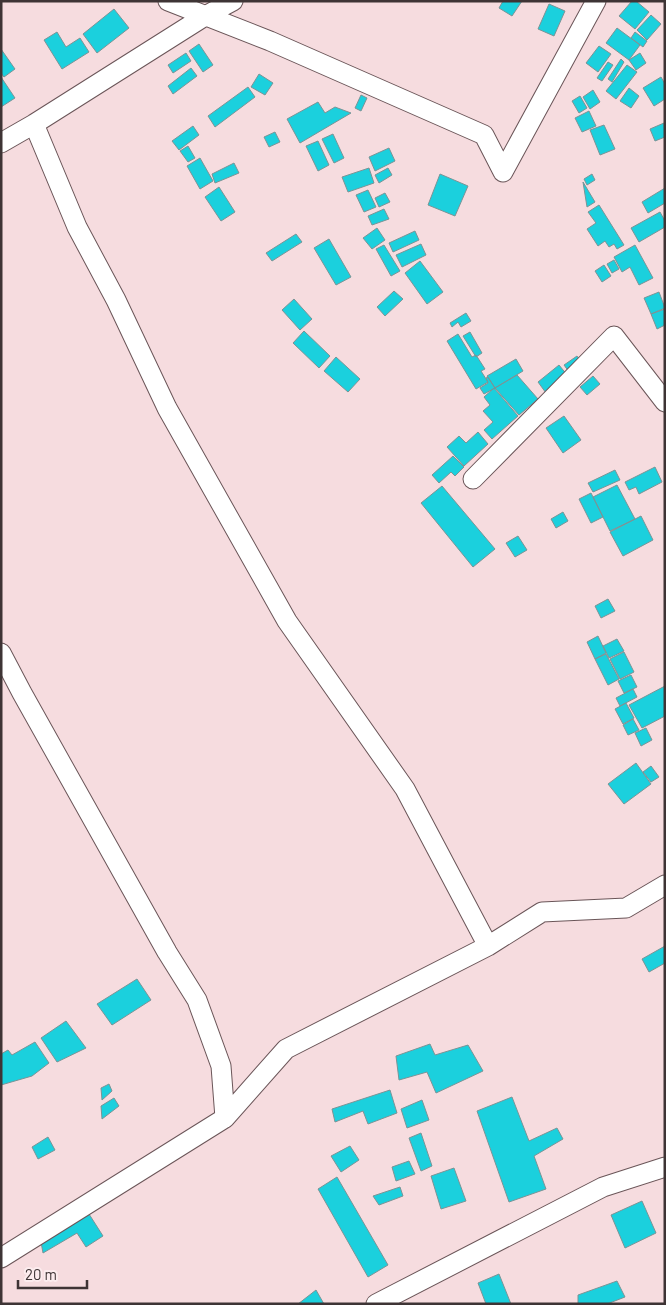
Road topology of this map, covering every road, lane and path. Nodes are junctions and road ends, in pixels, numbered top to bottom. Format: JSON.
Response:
{"nodes":[{"id":1,"x":168,"y":1,"type":"edge"},
{"id":2,"x":233,"y":1,"type":"edge"},
{"id":3,"x":596,"y":1,"type":"edge"},
{"id":4,"x":205,"y":16,"type":"junction"},
{"id":5,"x":34,"y":124,"type":"junction"},
{"id":6,"x":1,"y":143,"type":"edge"},
{"id":7,"x":665,"y":402,"type":"edge"},
{"id":8,"x":473,"y":479,"type":"dead end"},
{"id":9,"x":1,"y":654,"type":"edge"},
{"id":10,"x":665,"y":885,"type":"edge"},
{"id":11,"x":488,"y":946,"type":"junction"},
{"id":12,"x":224,"y":1118,"type":"junction"},
{"id":13,"x":665,"y":1167,"type":"edge"},
{"id":14,"x":1,"y":1258,"type":"edge"},
{"id":15,"x":376,"y":1304,"type":"edge"}],
"edges":[{"from":1,"to":4,"type":"street"},
{"from":2,"to":4,"type":"street"},
{"from":3,"to":4,"type":"street"},
{"from":4,"to":5,"type":"street"},
{"from":5,"to":6,"type":"street"},
{"from":5,"to":11,"type":"street"},
{"from":7,"to":8,"type":"street"},
{"from":9,"to":12,"type":"street"},
{"from":10,"to":11,"type":"street"},
{"from":11,"to":12,"type":"street"},
{"from":12,"to":14,"type":"street"},
{"from":13,"to":15,"type":"street"}]}
